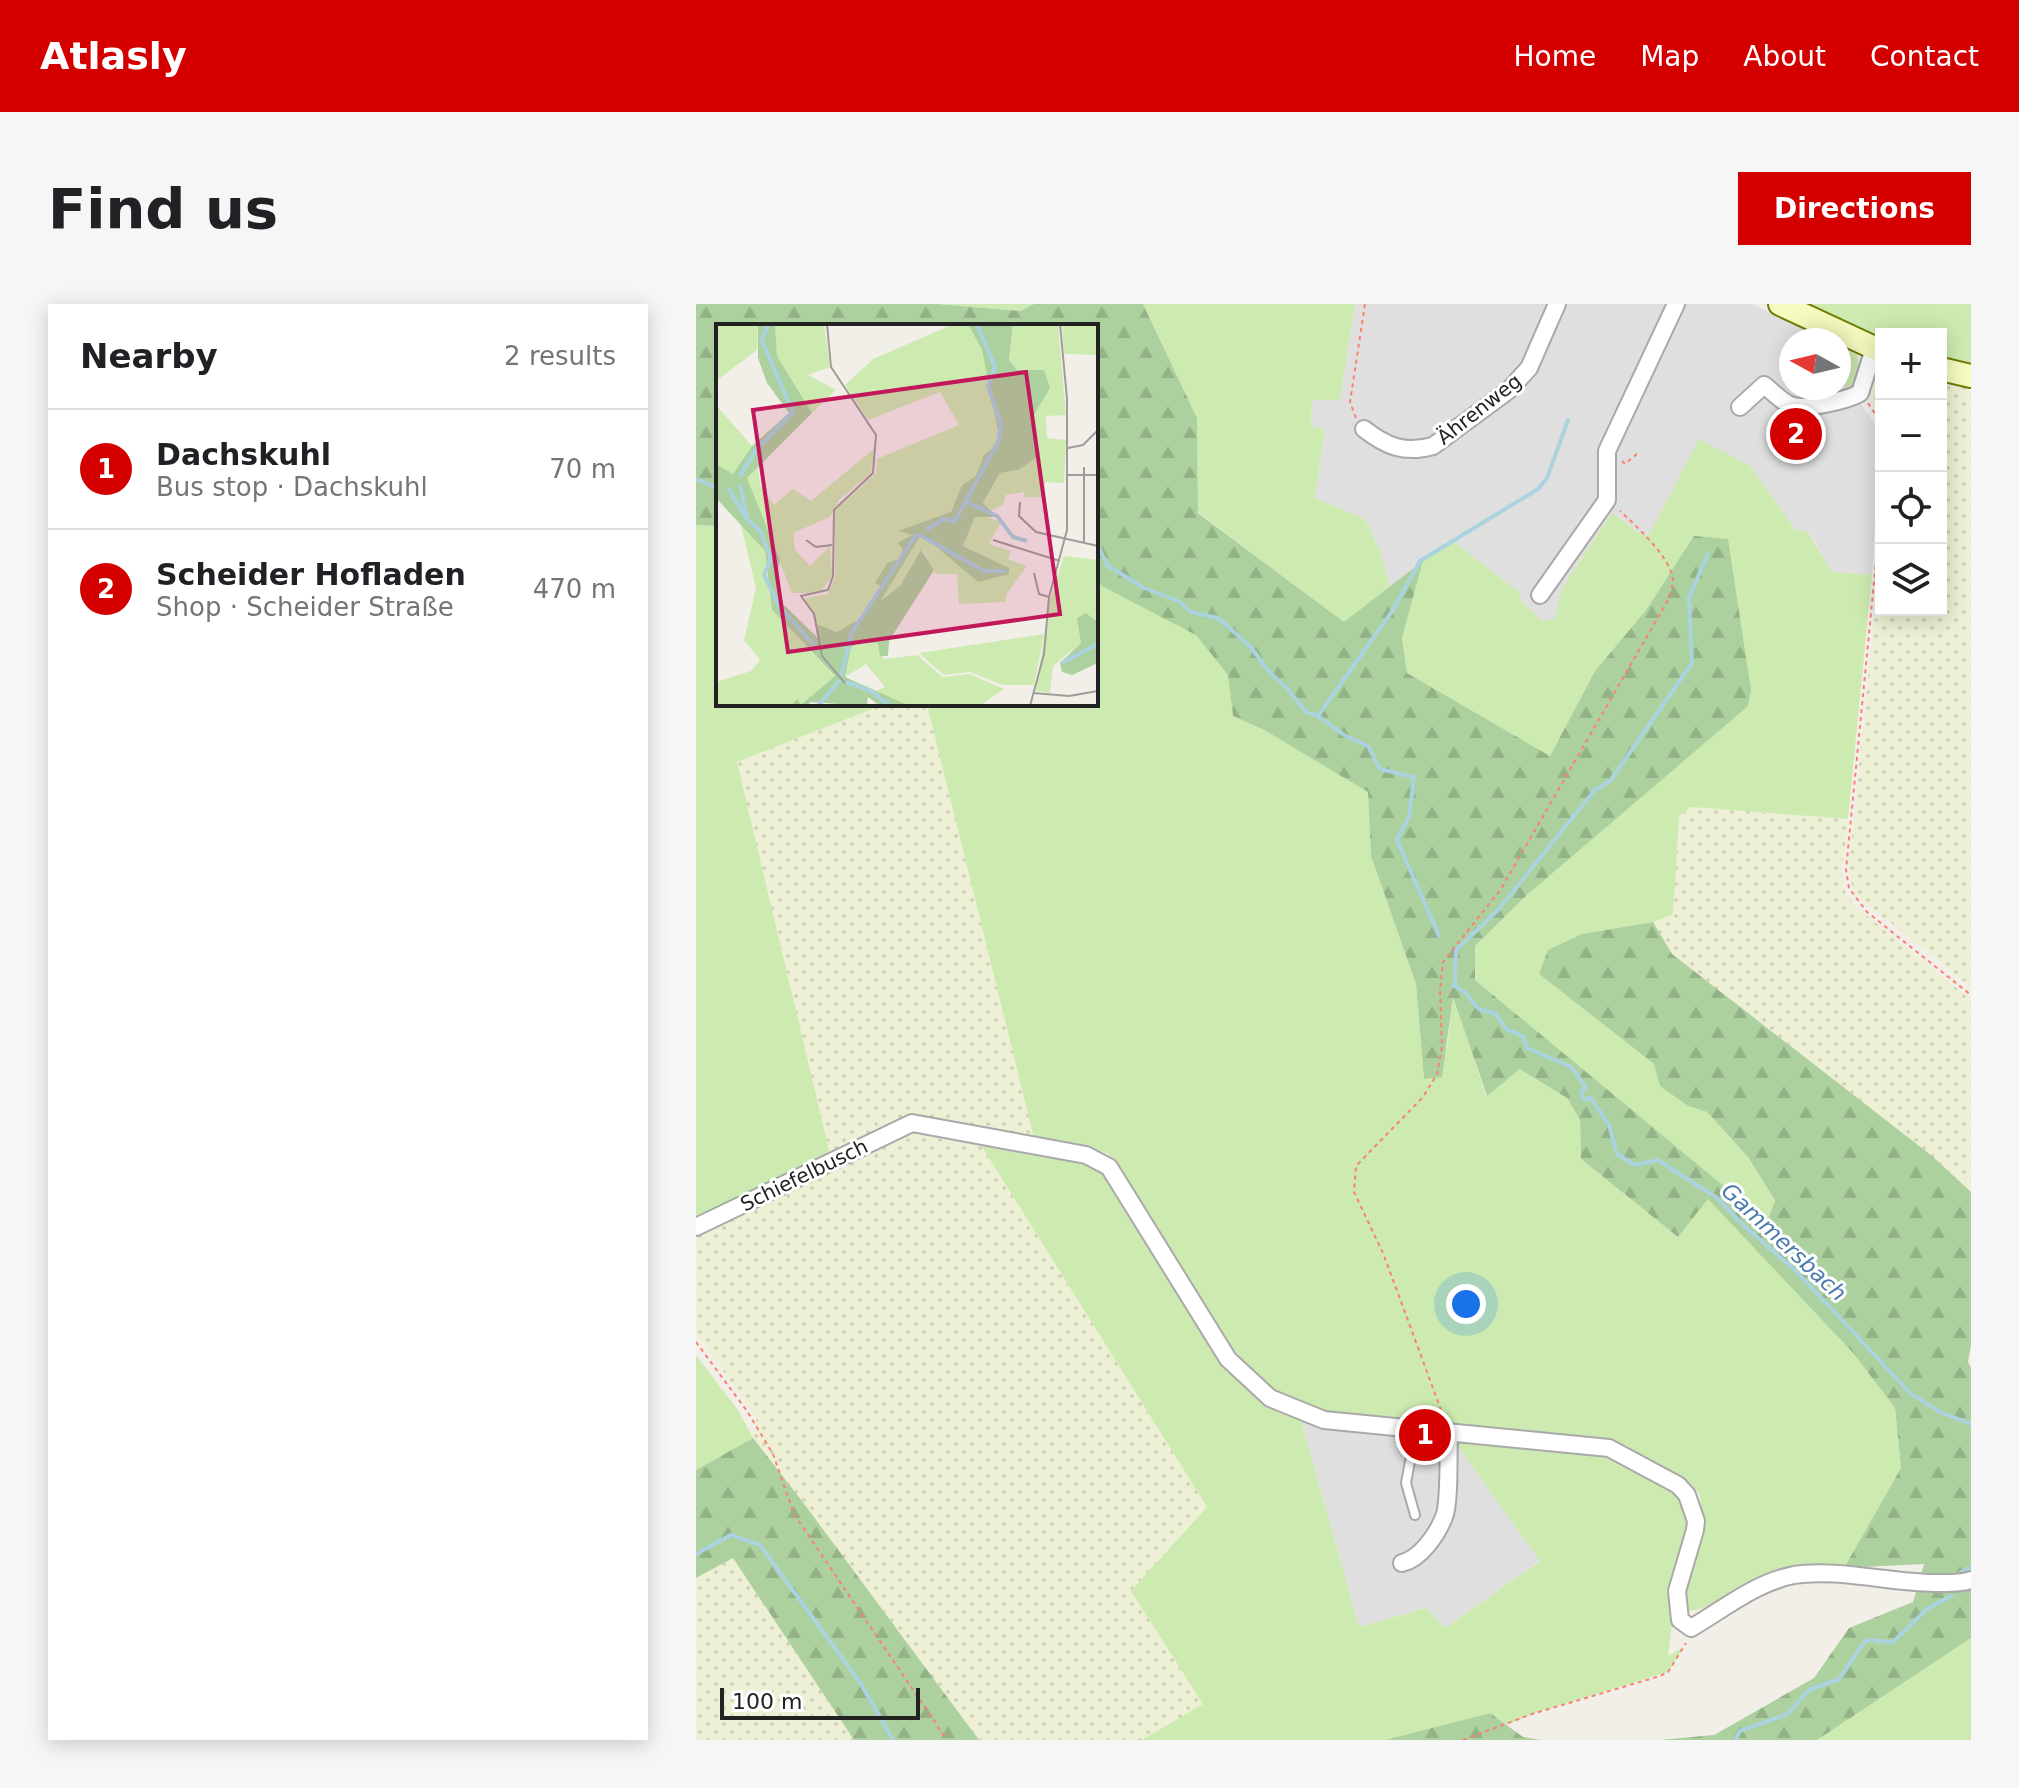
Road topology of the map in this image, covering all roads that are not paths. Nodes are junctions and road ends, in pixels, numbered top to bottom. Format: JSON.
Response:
{"nodes":[{"id":1,"x":1557,"y":304,"type":"edge"},
{"id":2,"x":1676,"y":304,"type":"edge"},
{"id":3,"x":1780,"y":304,"type":"edge"},
{"id":4,"x":1875,"y":349,"type":"edge"},
{"id":5,"x":1875,"y":357,"type":"edge"},
{"id":6,"x":1947,"y":370,"type":"edge"},
{"id":7,"x":1971,"y":376,"type":"edge"},
{"id":8,"x":1740,"y":407,"type":"dead end"},
{"id":9,"x":1364,"y":429,"type":"road end"},
{"id":10,"x":1540,"y":595,"type":"dead end"},
{"id":11,"x":696,"y":1227,"type":"edge"},
{"id":12,"x":1416,"y":1429,"type":"junction"},
{"id":13,"x":1449,"y":1433,"type":"junction"},
{"id":14,"x":1415,"y":1515,"type":"dead end"},
{"id":15,"x":1402,"y":1563,"type":"dead end"},
{"id":16,"x":1971,"y":1580,"type":"edge"}],
"edges":[{"from":1,"to":9,"type":"street","name":"Ährenweg"},
{"from":2,"to":10,"type":"street"},
{"from":3,"to":4,"type":"main road"},
{"from":5,"to":8,"type":"street"},
{"from":6,"to":7,"type":"main road"},
{"from":11,"to":12,"type":"street","name":"Schiefelbusch"},
{"from":12,"to":13,"type":"street"},
{"from":12,"to":14,"type":"lane"},
{"from":13,"to":15,"type":"street"},
{"from":13,"to":16,"type":"street"}]}
